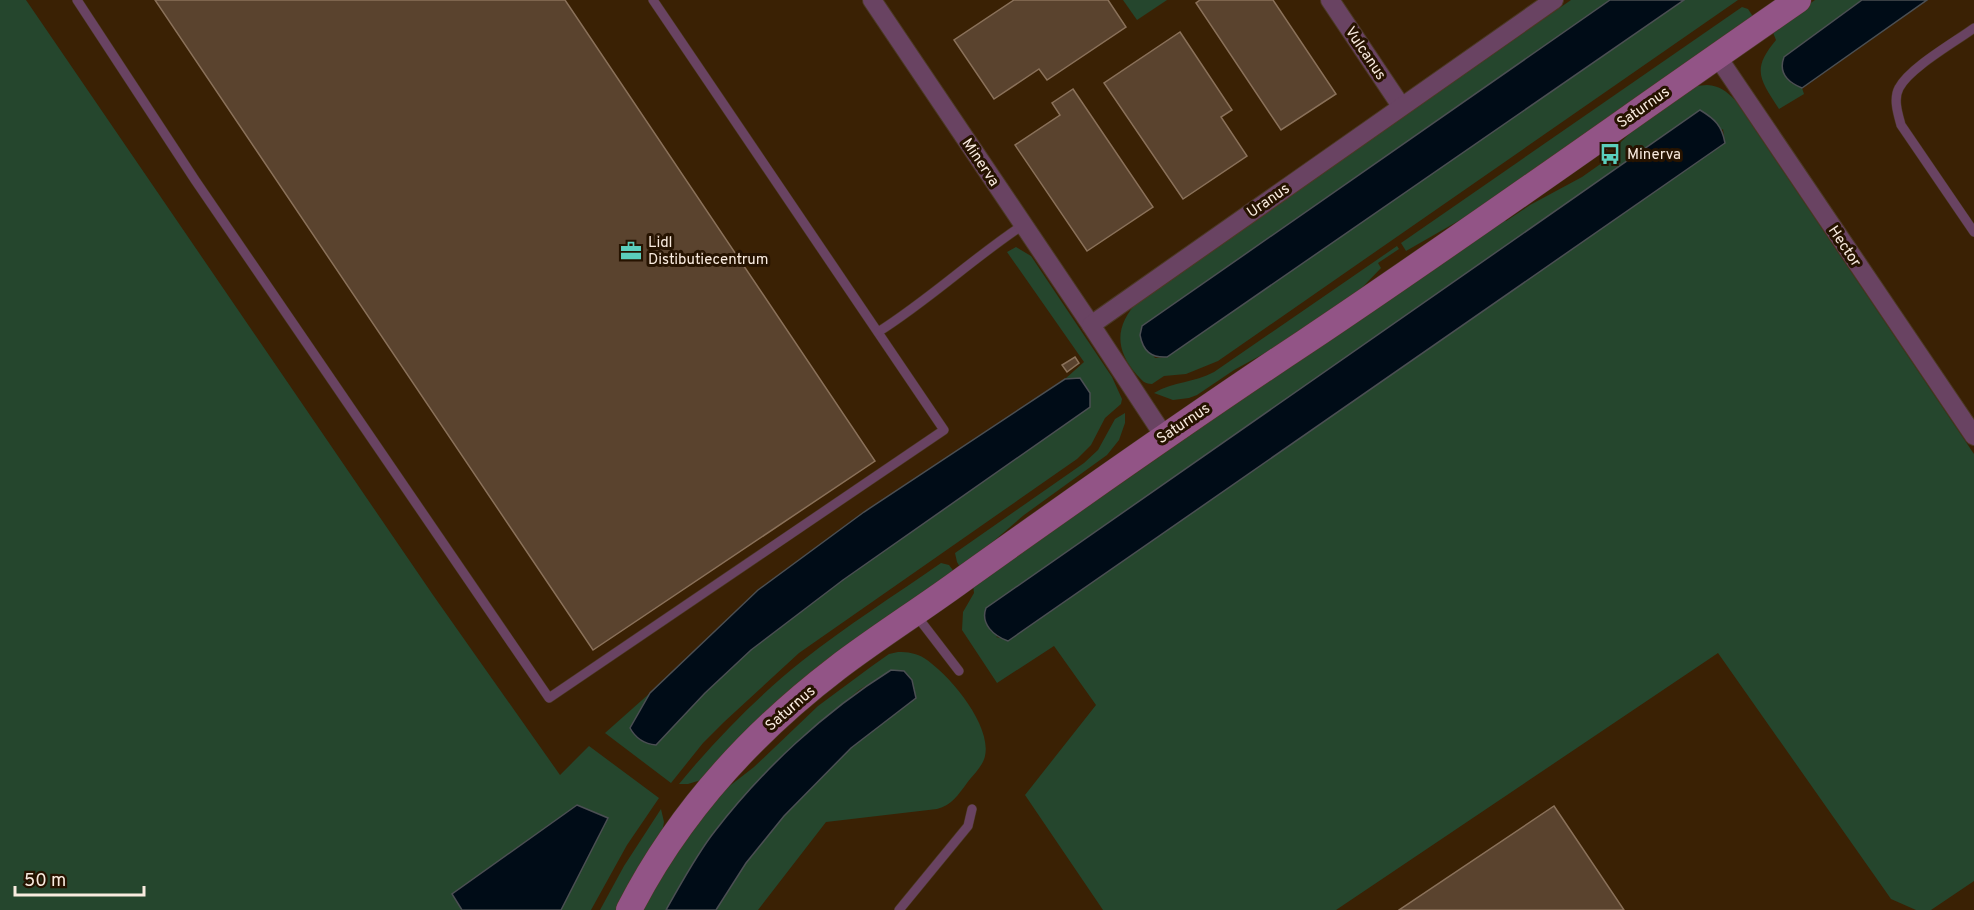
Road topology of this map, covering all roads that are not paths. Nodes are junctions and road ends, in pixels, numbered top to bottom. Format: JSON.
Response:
{"nodes":[{"id":1,"x":77,"y":0,"type":"edge"},
{"id":2,"x":653,"y":0,"type":"edge"},
{"id":3,"x":872,"y":0,"type":"edge"},
{"id":4,"x":1330,"y":0,"type":"edge"},
{"id":5,"x":1554,"y":0,"type":"edge"},
{"id":6,"x":1798,"y":0,"type":"edge"},
{"id":7,"x":1974,"y":28,"type":"edge"},
{"id":8,"x":1717,"y":56,"type":"junction"},
{"id":9,"x":1401,"y":106,"type":"junction"},
{"id":10,"x":1023,"y":225,"type":"junction"},
{"id":11,"x":1974,"y":232,"type":"edge"},
{"id":12,"x":1091,"y":325,"type":"junction"},
{"id":13,"x":878,"y":332,"type":"junction"},
{"id":14,"x":1164,"y":436,"type":"junction"},
{"id":15,"x":1974,"y":436,"type":"edge"},
{"id":16,"x":915,"y":613,"type":"junction"},
{"id":17,"x":958,"y":671,"type":"dead end"},
{"id":18,"x":972,"y":809,"type":"dead end"},
{"id":19,"x":629,"y":910,"type":"edge"},
{"id":20,"x":899,"y":910,"type":"edge"}],
"edges":[{"from":1,"to":13,"type":"lane"},
{"from":2,"to":13,"type":"lane"},
{"from":3,"to":10,"type":"street","name":"Minerva"},
{"from":4,"to":9,"type":"street","name":"Vulcanus"},
{"from":5,"to":9,"type":"street","name":"Uranus"},
{"from":6,"to":8,"type":"main road","name":"Saturnus"},
{"from":7,"to":11,"type":"lane"},
{"from":8,"to":14,"type":"main road","name":"Saturnus"},
{"from":8,"to":15,"type":"street","name":"Hector"},
{"from":9,"to":12,"type":"street","name":"Uranus"},
{"from":10,"to":12,"type":"street","name":"Minerva"},
{"from":10,"to":13,"type":"lane"},
{"from":12,"to":14,"type":"street"},
{"from":14,"to":16,"type":"main road","name":"Saturnus"},
{"from":16,"to":17,"type":"lane"},
{"from":16,"to":19,"type":"main road","name":"Saturnus"},
{"from":18,"to":20,"type":"lane"}]}
